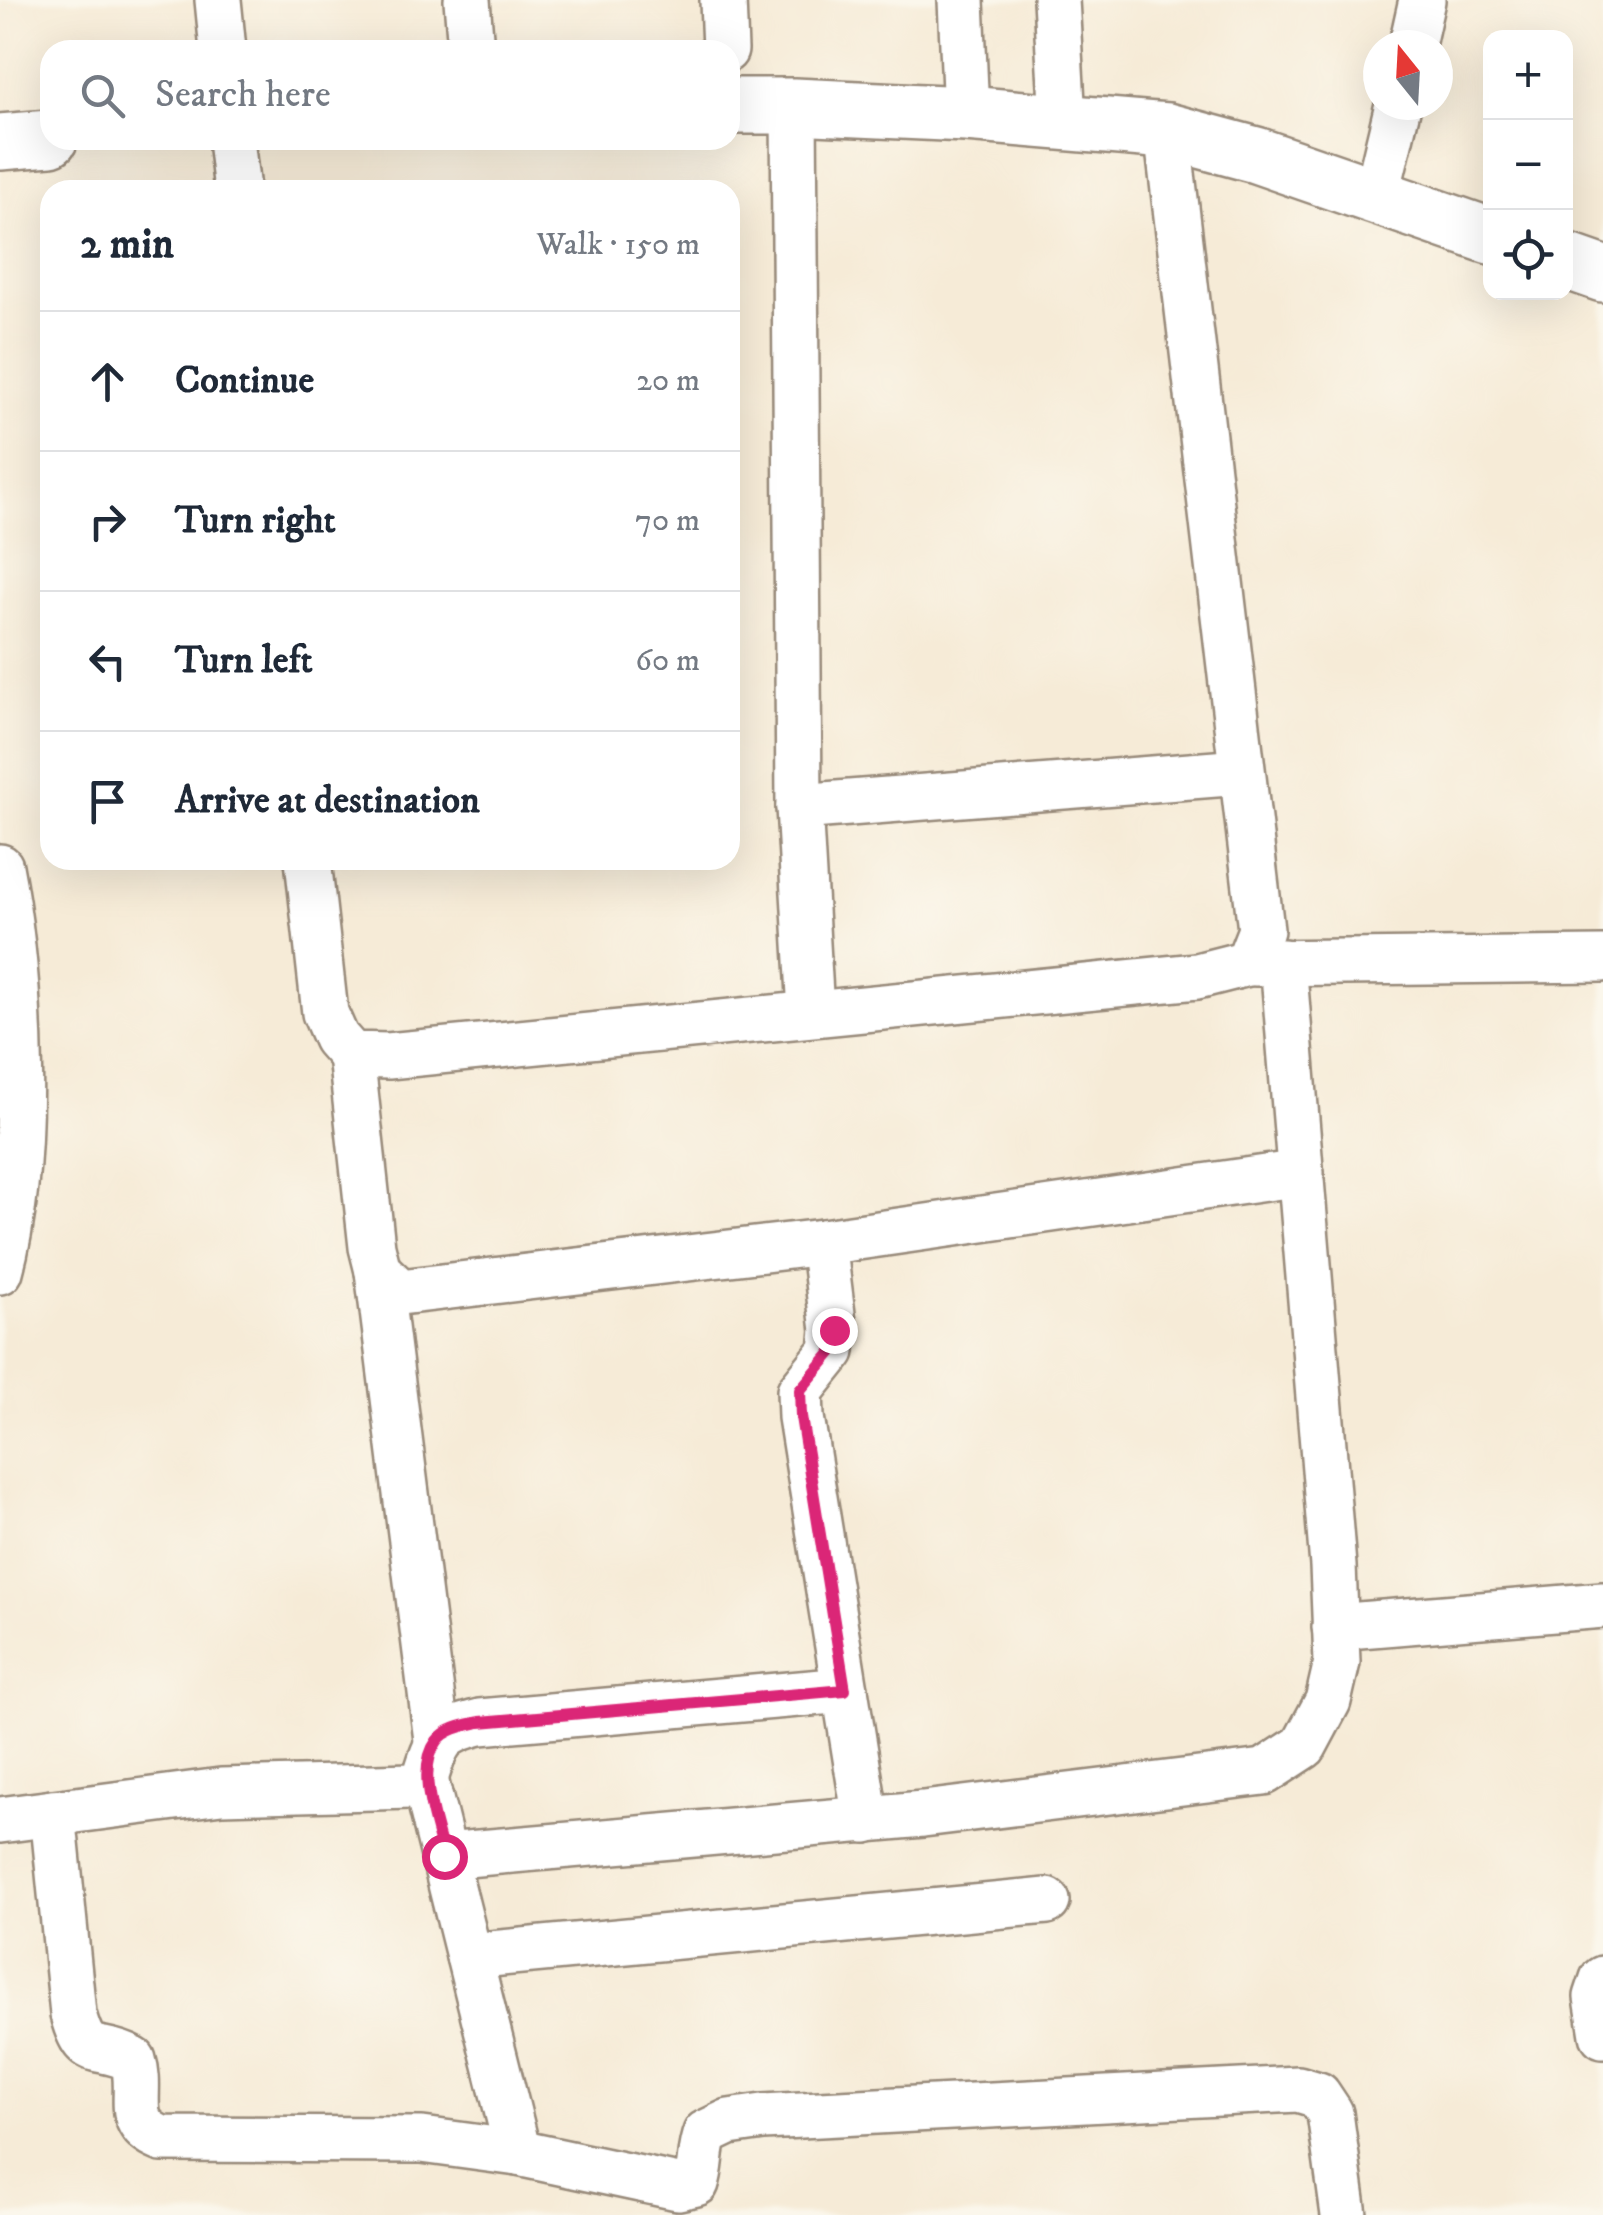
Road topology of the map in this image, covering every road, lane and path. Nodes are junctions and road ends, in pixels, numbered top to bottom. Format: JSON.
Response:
{"nodes":[{"id":1,"x":218,"y":0,"type":"edge"},
{"id":2,"x":467,"y":0,"type":"edge"},
{"id":3,"x":723,"y":0,"type":"edge"},
{"id":4,"x":962,"y":0,"type":"edge"},
{"id":5,"x":1056,"y":0,"type":"edge"},
{"id":6,"x":1422,"y":0,"type":"edge"},
{"id":7,"x":1415,"y":30,"type":"edge"},
{"id":8,"x":222,"y":40,"type":"edge"},
{"id":9,"x":470,"y":40,"type":"edge"},
{"id":10,"x":725,"y":40,"type":"edge"},
{"id":11,"x":740,"y":106,"type":"edge"},
{"id":12,"x":794,"y":106,"type":"junction"},
{"id":13,"x":966,"y":114,"type":"junction"},
{"id":14,"x":1063,"y":120,"type":"junction"},
{"id":15,"x":1394,"y":120,"type":"edge"},
{"id":16,"x":1168,"y":131,"type":"junction"},
{"id":17,"x":40,"y":139,"type":"edge"},
{"id":18,"x":0,"y":142,"type":"edge"},
{"id":19,"x":232,"y":150,"type":"edge"},
{"id":20,"x":236,"y":180,"type":"edge"},
{"id":21,"x":1376,"y":198,"type":"junction"},
{"id":22,"x":1483,"y":234,"type":"edge"},
{"id":23,"x":1573,"y":263,"type":"edge"},
{"id":24,"x":1603,"y":274,"type":"edge"},
{"id":25,"x":1241,"y":772,"type":"junction"},
{"id":26,"x":800,"y":807,"type":"junction"},
{"id":27,"x":0,"y":867,"type":"edge"},
{"id":28,"x":309,"y":870,"type":"edge"},
{"id":29,"x":1603,"y":958,"type":"edge"},
{"id":30,"x":1266,"y":963,"type":"junction"},
{"id":31,"x":811,"y":1012,"type":"junction"},
{"id":32,"x":351,"y":1055,"type":"junction"},
{"id":33,"x":1300,"y":1172,"type":"junction"},
{"id":34,"x":823,"y":1242,"type":"junction"},
{"id":35,"x":0,"y":1271,"type":"edge"},
{"id":36,"x":378,"y":1272,"type":"junction"},
{"id":37,"x":1603,"y":1605,"type":"edge"},
{"id":38,"x":1335,"y":1626,"type":"junction"},
{"id":39,"x":845,"y":1690,"type":"junction"},
{"id":40,"x":431,"y":1760,"type":"junction"},
{"id":41,"x":53,"y":1814,"type":"junction"},
{"id":42,"x":0,"y":1820,"type":"edge"},
{"id":43,"x":866,"y":1820,"type":"junction"},
{"id":44,"x":444,"y":1856,"type":"junction"},
{"id":45,"x":1047,"y":1901,"type":"dead end"},
{"id":46,"x":469,"y":1956,"type":"junction"},
{"id":47,"x":1603,"y":1979,"type":"edge"},
{"id":48,"x":1603,"y":2035,"type":"edge"},
{"id":49,"x":518,"y":2153,"type":"junction"},
{"id":50,"x":1344,"y":2215,"type":"edge"}],
"edges":[{"from":1,"to":8,"type":"street"},
{"from":2,"to":9,"type":"street"},
{"from":3,"to":10,"type":"street"},
{"from":4,"to":13,"type":"street"},
{"from":5,"to":14,"type":"street"},
{"from":6,"to":7,"type":"street"},
{"from":11,"to":12,"type":"main road"},
{"from":12,"to":13,"type":"main road"},
{"from":12,"to":26,"type":"street"},
{"from":13,"to":14,"type":"main road"},
{"from":14,"to":16,"type":"main road"},
{"from":15,"to":21,"type":"street"},
{"from":16,"to":21,"type":"main road"},
{"from":16,"to":25,"type":"street"},
{"from":17,"to":18,"type":"main road"},
{"from":19,"to":20,"type":"street"},
{"from":21,"to":22,"type":"main road"},
{"from":23,"to":24,"type":"main road"},
{"from":25,"to":26,"type":"street"},
{"from":25,"to":30,"type":"street"},
{"from":26,"to":31,"type":"street"},
{"from":27,"to":35,"type":"street"},
{"from":28,"to":32,"type":"street"},
{"from":29,"to":30,"type":"street"},
{"from":30,"to":31,"type":"street"},
{"from":30,"to":33,"type":"street"},
{"from":31,"to":32,"type":"street"},
{"from":32,"to":36,"type":"street"},
{"from":33,"to":34,"type":"street"},
{"from":33,"to":38,"type":"street"},
{"from":34,"to":36,"type":"street"},
{"from":34,"to":39,"type":"street"},
{"from":36,"to":40,"type":"street"},
{"from":37,"to":38,"type":"street"},
{"from":38,"to":43,"type":"street"},
{"from":39,"to":40,"type":"street"},
{"from":39,"to":43,"type":"street"},
{"from":40,"to":41,"type":"street"},
{"from":40,"to":44,"type":"street"},
{"from":41,"to":42,"type":"street"},
{"from":41,"to":49,"type":"street"},
{"from":43,"to":44,"type":"street"},
{"from":44,"to":46,"type":"street"},
{"from":45,"to":46,"type":"street"},
{"from":46,"to":49,"type":"street"},
{"from":47,"to":48,"type":"street"},
{"from":49,"to":50,"type":"street"}]}
